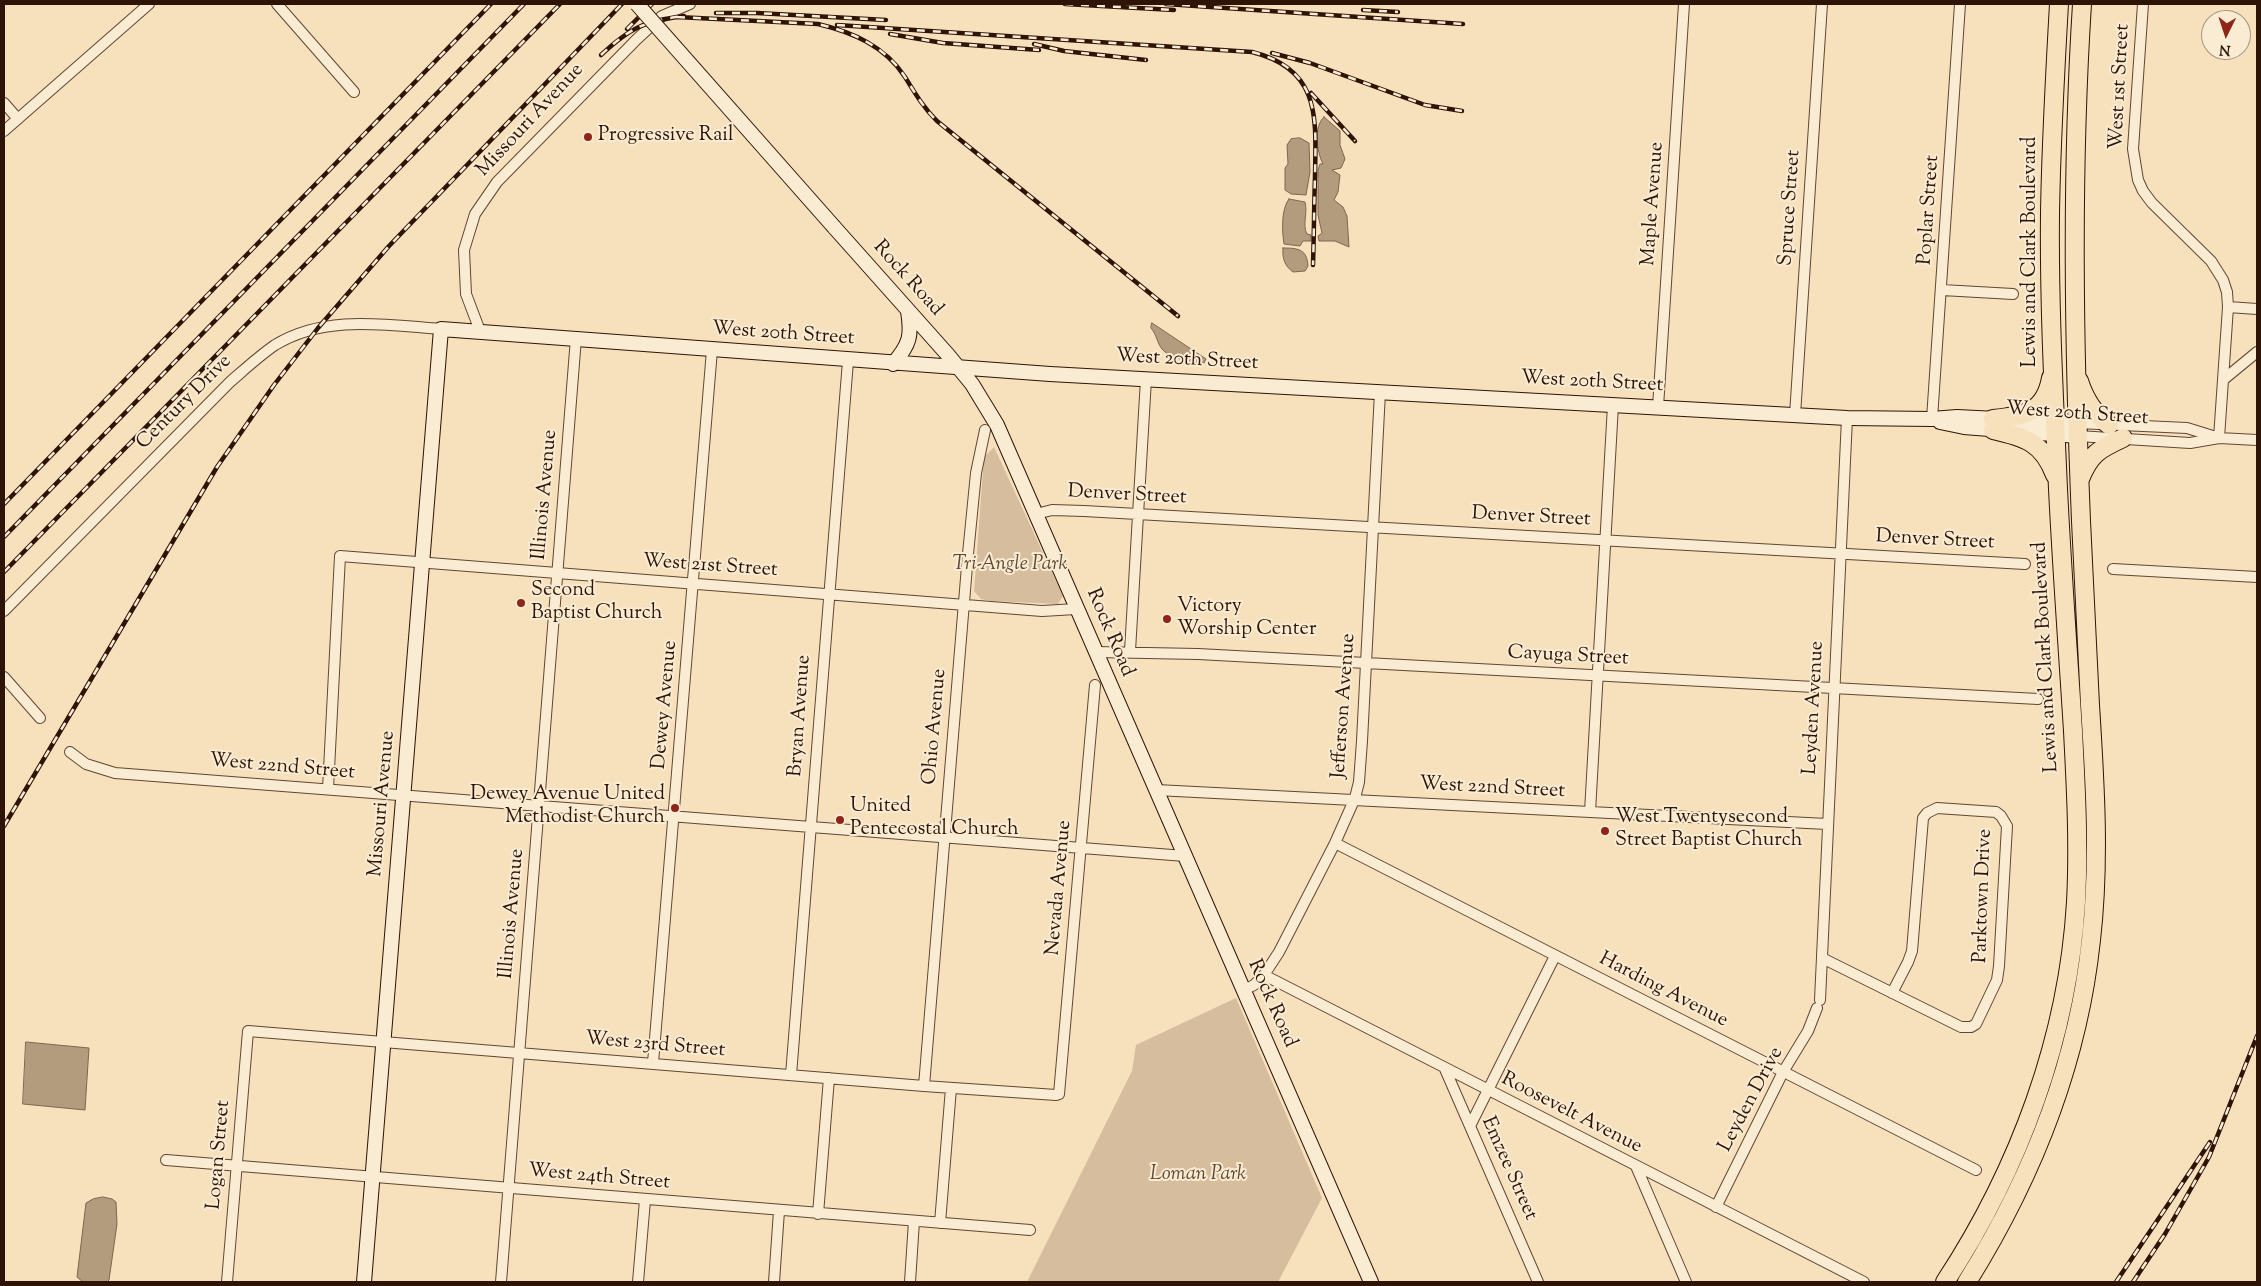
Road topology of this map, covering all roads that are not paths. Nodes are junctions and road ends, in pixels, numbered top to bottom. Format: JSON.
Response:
{"nodes":[{"id":1,"x":149,"y":4,"type":"edge"},
{"id":2,"x":277,"y":4,"type":"edge"},
{"id":3,"x":637,"y":4,"type":"edge"},
{"id":4,"x":690,"y":4,"type":"edge"},
{"id":5,"x":1684,"y":4,"type":"edge"},
{"id":6,"x":1822,"y":4,"type":"edge"},
{"id":7,"x":1960,"y":4,"type":"edge"},
{"id":8,"x":2059,"y":4,"type":"edge"},
{"id":9,"x":2082,"y":4,"type":"edge"},
{"id":10,"x":2143,"y":4,"type":"edge"},
{"id":11,"x":354,"y":92,"type":"dead end"},
{"id":12,"x":4,"y":103,"type":"edge"},
{"id":13,"x":18,"y":119,"type":"junction"},
{"id":14,"x":4,"y":131,"type":"edge"},
{"id":15,"x":1942,"y":290,"type":"junction"},
{"id":16,"x":2013,"y":294,"type":"dead end"},
{"id":17,"x":2228,"y":307,"type":"junction"},
{"id":18,"x":2257,"y":309,"type":"edge"},
{"id":19,"x":908,"y":310,"type":"junction"},
{"id":20,"x":441,"y":328,"type":"junction"},
{"id":21,"x":480,"y":331,"type":"junction"},
{"id":22,"x":576,"y":338,"type":"junction"},
{"id":23,"x":712,"y":350,"type":"junction"},
{"id":24,"x":2257,"y":352,"type":"edge"},
{"id":25,"x":848,"y":360,"type":"junction"},
{"id":26,"x":893,"y":364,"type":"junction"},
{"id":27,"x":2076,"y":367,"type":"junction"},
{"id":28,"x":958,"y":368,"type":"junction"},
{"id":29,"x":2053,"y":368,"type":"junction"},
{"id":30,"x":1146,"y":379,"type":"junction"},
{"id":31,"x":2223,"y":380,"type":"junction"},
{"id":32,"x":1380,"y":392,"type":"junction"},
{"id":33,"x":1613,"y":405,"type":"junction"},
{"id":34,"x":1658,"y":407,"type":"junction"},
{"id":35,"x":1795,"y":415,"type":"junction"},
{"id":36,"x":1847,"y":418,"type":"junction"},
{"id":37,"x":1932,"y":419,"type":"junction"},
{"id":38,"x":1993,"y":424,"type":"junction"},
{"id":39,"x":2109,"y":425,"type":"junction"},
{"id":40,"x":2056,"y":428,"type":"junction"},
{"id":41,"x":2077,"y":429,"type":"junction"},
{"id":42,"x":984,"y":430,"type":"dead end"},
{"id":43,"x":2123,"y":438,"type":"junction"},
{"id":44,"x":2219,"y":438,"type":"junction"},
{"id":45,"x":2257,"y":440,"type":"edge"},
{"id":46,"x":2080,"y":480,"type":"junction"},
{"id":47,"x":2058,"y":485,"type":"junction"},
{"id":48,"x":1036,"y":514,"type":"junction"},
{"id":49,"x":1138,"y":514,"type":"junction"},
{"id":50,"x":1373,"y":527,"type":"junction"},
{"id":51,"x":1607,"y":540,"type":"junction"},
{"id":52,"x":1841,"y":553,"type":"junction"},
{"id":53,"x":422,"y":562,"type":"junction"},
{"id":54,"x":2025,"y":564,"type":"dead end"},
{"id":55,"x":2113,"y":569,"type":"dead end"},
{"id":56,"x":557,"y":573,"type":"junction"},
{"id":57,"x":2257,"y":577,"type":"edge"},
{"id":58,"x":694,"y":584,"type":"junction"},
{"id":59,"x":828,"y":595,"type":"junction"},
{"id":60,"x":964,"y":604,"type":"junction"},
{"id":61,"x":1076,"y":608,"type":"junction"},
{"id":62,"x":4,"y":611,"type":"edge"},
{"id":63,"x":1130,"y":651,"type":"junction"},
{"id":64,"x":1095,"y":652,"type":"junction"},
{"id":65,"x":1366,"y":663,"type":"junction"},
{"id":66,"x":1599,"y":676,"type":"junction"},
{"id":67,"x":4,"y":677,"type":"edge"},
{"id":68,"x":1095,"y":685,"type":"dead end"},
{"id":69,"x":1833,"y":689,"type":"junction"},
{"id":70,"x":2038,"y":699,"type":"dead end"},
{"id":71,"x":40,"y":718,"type":"dead end"},
{"id":72,"x":70,"y":752,"type":"dead end"},
{"id":73,"x":328,"y":789,"type":"junction"},
{"id":74,"x":1156,"y":790,"type":"junction"},
{"id":75,"x":404,"y":796,"type":"junction"},
{"id":76,"x":1354,"y":799,"type":"junction"},
{"id":77,"x":539,"y":806,"type":"junction"},
{"id":78,"x":1590,"y":812,"type":"junction"},
{"id":79,"x":675,"y":817,"type":"junction"},
{"id":80,"x":1827,"y":824,"type":"junction"},
{"id":81,"x":810,"y":828,"type":"junction"},
{"id":82,"x":944,"y":838,"type":"junction"},
{"id":83,"x":1335,"y":843,"type":"junction"},
{"id":84,"x":1081,"y":850,"type":"junction"},
{"id":85,"x":1185,"y":856,"type":"junction"},
{"id":86,"x":1555,"y":956,"type":"junction"},
{"id":87,"x":1822,"y":958,"type":"junction"},
{"id":88,"x":1264,"y":975,"type":"junction"},
{"id":89,"x":1244,"y":990,"type":"junction"},
{"id":90,"x":1892,"y":993,"type":"junction"},
{"id":91,"x":1818,"y":1004,"type":"joint"},
{"id":92,"x":248,"y":1031,"type":"joint"},
{"id":93,"x":384,"y":1042,"type":"junction"},
{"id":94,"x":519,"y":1052,"type":"junction"},
{"id":95,"x":653,"y":1063,"type":"junction"},
{"id":96,"x":1445,"y":1069,"type":"junction"},
{"id":97,"x":1783,"y":1072,"type":"junction"},
{"id":98,"x":791,"y":1075,"type":"junction"},
{"id":99,"x":829,"y":1078,"type":"junction"},
{"id":100,"x":924,"y":1086,"type":"junction"},
{"id":101,"x":951,"y":1088,"type":"junction"},
{"id":102,"x":1488,"y":1091,"type":"junction"},
{"id":103,"x":1059,"y":1094,"type":"joint"},
{"id":104,"x":1470,"y":1126,"type":"junction"},
{"id":105,"x":166,"y":1160,"type":"dead end"},
{"id":106,"x":237,"y":1165,"type":"junction"},
{"id":107,"x":1636,"y":1166,"type":"junction"},
{"id":108,"x":1976,"y":1170,"type":"dead end"},
{"id":109,"x":373,"y":1177,"type":"junction"},
{"id":110,"x":509,"y":1188,"type":"junction"},
{"id":111,"x":645,"y":1200,"type":"junction"},
{"id":112,"x":1716,"y":1207,"type":"junction"},
{"id":113,"x":779,"y":1210,"type":"junction"},
{"id":114,"x":818,"y":1214,"type":"junction"},
{"id":115,"x":914,"y":1221,"type":"junction"},
{"id":116,"x":940,"y":1223,"type":"junction"},
{"id":117,"x":1030,"y":1230,"type":"dead end"},
{"id":118,"x":227,"y":1282,"type":"edge"},
{"id":119,"x":364,"y":1282,"type":"edge"},
{"id":120,"x":501,"y":1282,"type":"edge"},
{"id":121,"x":638,"y":1282,"type":"edge"},
{"id":122,"x":774,"y":1282,"type":"edge"},
{"id":123,"x":910,"y":1282,"type":"edge"},
{"id":124,"x":1371,"y":1282,"type":"edge"},
{"id":125,"x":1538,"y":1282,"type":"edge"},
{"id":126,"x":1686,"y":1282,"type":"edge"},
{"id":127,"x":1864,"y":1282,"type":"edge"},
{"id":128,"x":1944,"y":1282,"type":"edge"},
{"id":129,"x":1967,"y":1282,"type":"edge"}],
"edges":[{"from":1,"to":13,"type":"street"},
{"from":2,"to":11,"type":"street"},
{"from":3,"to":19,"type":"street","name":"Rock Road","bridge":true},
{"from":4,"to":21,"type":"street","name":"Missouri Avenue"},
{"from":5,"to":34,"type":"street","name":"Maple Avenue"},
{"from":6,"to":35,"type":"street","name":"Spruce Street"},
{"from":7,"to":15,"type":"street","name":"Poplar Street"},
{"from":8,"to":29,"type":"highway","name":"Lewis and Clark Boulevard"},
{"from":9,"to":27,"type":"highway","name":"Lewis and Clark Boulevard"},
{"from":10,"to":17,"type":"street","name":"West 1st Street"},
{"from":12,"to":13,"type":"street"},
{"from":13,"to":14,"type":"street"},
{"from":15,"to":16,"type":"street"},
{"from":15,"to":37,"type":"street","name":"Poplar Street"},
{"from":17,"to":18,"type":"street"},
{"from":17,"to":31,"type":"street","name":"West 1st Street"},
{"from":19,"to":26,"type":"street"},
{"from":19,"to":28,"type":"street","name":"Rock Road"},
{"from":20,"to":21,"type":"street","name":"West 20th Street"},
{"from":20,"to":53,"type":"street","name":"Missouri Avenue"},
{"from":20,"to":62,"type":"street","name":"Century Drive"},
{"from":21,"to":22,"type":"street","name":"West 20th Street"},
{"from":22,"to":23,"type":"street","name":"West 20th Street"},
{"from":22,"to":56,"type":"street","name":"Illinois Avenue"},
{"from":23,"to":25,"type":"street","name":"West 20th Street"},
{"from":23,"to":58,"type":"street","name":"Dewey Avenue"},
{"from":24,"to":31,"type":"street"},
{"from":25,"to":26,"type":"street","name":"West 20th Street"},
{"from":25,"to":59,"type":"street","name":"Bryan Avenue"},
{"from":26,"to":28,"type":"street","name":"West 20th Street"},
{"from":27,"to":39,"type":"highway"},
{"from":27,"to":41,"type":"highway","name":"Lewis and Clark Boulevard"},
{"from":28,"to":30,"type":"street","name":"West 20th Street"},
{"from":28,"to":48,"type":"street","name":"Rock Road"},
{"from":29,"to":38,"type":"highway"},
{"from":29,"to":40,"type":"highway","name":"Lewis and Clark Boulevard"},
{"from":30,"to":32,"type":"street","name":"West 20th Street"},
{"from":30,"to":49,"type":"street"},
{"from":31,"to":44,"type":"street","name":"West 1st Street"},
{"from":32,"to":33,"type":"street","name":"West 20th Street"},
{"from":32,"to":50,"type":"street","name":"Jefferson Avenue"},
{"from":33,"to":34,"type":"street","name":"West 20th Street"},
{"from":33,"to":51,"type":"street"},
{"from":34,"to":35,"type":"street","name":"West 20th Street"},
{"from":35,"to":36,"type":"street","name":"West 20th Street"},
{"from":36,"to":37,"type":"street","name":"West 20th Street"},
{"from":36,"to":52,"type":"street","name":"Leyden Avenue"},
{"from":37,"to":38,"type":"street","name":"West 20th Street"},
{"from":38,"to":40,"type":"street","name":"West 20th Street"},
{"from":38,"to":47,"type":"highway"},
{"from":39,"to":41,"type":"street","name":"West 20th Street"},
{"from":39,"to":44,"type":"street","name":"West 20th Street"},
{"from":40,"to":41,"type":"street","name":"West 20th Street"},
{"from":40,"to":47,"type":"highway","name":"Lewis and Clark Boulevard"},
{"from":41,"to":43,"type":"street","name":"West 20th Street"},
{"from":41,"to":46,"type":"highway","name":"Lewis and Clark Boulevard"},
{"from":42,"to":60,"type":"street","name":"Ohio Avenue"},
{"from":43,"to":44,"type":"street","name":"West 20th Street"},
{"from":43,"to":46,"type":"highway"},
{"from":44,"to":45,"type":"street","name":"West 20th Street"},
{"from":46,"to":129,"type":"highway","name":"Lewis and Clark Boulevard"},
{"from":47,"to":128,"type":"highway","name":"Lewis and Clark Boulevard"},
{"from":48,"to":49,"type":"street","name":"Denver Street"},
{"from":48,"to":61,"type":"street","name":"Rock Road"},
{"from":49,"to":50,"type":"street","name":"Denver Street"},
{"from":49,"to":63,"type":"street"},
{"from":50,"to":51,"type":"street","name":"Denver Street"},
{"from":50,"to":65,"type":"street","name":"Jefferson Avenue"},
{"from":51,"to":52,"type":"street","name":"Denver Street"},
{"from":51,"to":66,"type":"street"},
{"from":52,"to":54,"type":"street","name":"Denver Street"},
{"from":52,"to":69,"type":"street","name":"Leyden Avenue"},
{"from":53,"to":56,"type":"street","name":"West 21st Street"},
{"from":53,"to":73,"type":"street","name":"West 21st Street"},
{"from":53,"to":75,"type":"street","name":"Missouri Avenue"},
{"from":55,"to":57,"type":"street"},
{"from":56,"to":58,"type":"street","name":"West 21st Street"},
{"from":56,"to":77,"type":"street","name":"Illinois Avenue"},
{"from":58,"to":59,"type":"street","name":"West 21st Street"},
{"from":58,"to":79,"type":"street","name":"Dewey Avenue"},
{"from":59,"to":60,"type":"street","name":"West 21st Street"},
{"from":59,"to":81,"type":"street","name":"Bryan Avenue"},
{"from":60,"to":61,"type":"street","name":"West 21st Street"},
{"from":60,"to":82,"type":"street","name":"Ohio Avenue"},
{"from":61,"to":64,"type":"street","name":"Rock Road"},
{"from":63,"to":64,"type":"street","name":"Cayuga Street"},
{"from":63,"to":65,"type":"street","name":"Cayuga Street"},
{"from":64,"to":74,"type":"street","name":"Rock Road"},
{"from":65,"to":66,"type":"street","name":"Cayuga Street"},
{"from":65,"to":76,"type":"street","name":"Jefferson Avenue"},
{"from":66,"to":69,"type":"street","name":"Cayuga Street"},
{"from":66,"to":78,"type":"street"},
{"from":67,"to":71,"type":"street"},
{"from":68,"to":84,"type":"street","name":"Nevada Avenue"},
{"from":69,"to":70,"type":"street","name":"Cayuga Street"},
{"from":69,"to":80,"type":"street","name":"Leyden Avenue"},
{"from":72,"to":73,"type":"street","name":"West 22nd Street"},
{"from":73,"to":75,"type":"street","name":"West 22nd Street"},
{"from":74,"to":76,"type":"street","name":"West 22nd Street"},
{"from":74,"to":85,"type":"street","name":"Rock Road"},
{"from":75,"to":77,"type":"street","name":"West 22nd Street"},
{"from":75,"to":93,"type":"street","name":"Missouri Avenue"},
{"from":76,"to":78,"type":"street","name":"West 22nd Street"},
{"from":76,"to":83,"type":"street","name":"Jefferson Avenue"},
{"from":77,"to":79,"type":"street","name":"West 22nd Street"},
{"from":77,"to":94,"type":"street","name":"Illinois Avenue"},
{"from":78,"to":80,"type":"street","name":"West 22nd Street"},
{"from":79,"to":81,"type":"street","name":"West 22nd Street"},
{"from":79,"to":95,"type":"street","name":"Dewey Avenue"},
{"from":80,"to":87,"type":"street","name":"Leyden Avenue"},
{"from":81,"to":82,"type":"street","name":"West 22nd Street"},
{"from":81,"to":98,"type":"street","name":"Bryan Avenue"},
{"from":82,"to":84,"type":"street","name":"West 22nd Street"},
{"from":82,"to":100,"type":"street","name":"Ohio Avenue"},
{"from":83,"to":86,"type":"street","name":"Harding Avenue"},
{"from":83,"to":88,"type":"street","name":"Jefferson Avenue"},
{"from":84,"to":85,"type":"street","name":"West 22nd Street"},
{"from":84,"to":103,"type":"street","name":"Nevada Avenue"},
{"from":85,"to":89,"type":"street","name":"Rock Road"},
{"from":86,"to":97,"type":"street","name":"Harding Avenue"},
{"from":86,"to":102,"type":"street"},
{"from":87,"to":90,"type":"street","name":"Parktown Drive"},
{"from":87,"to":91,"type":"street","name":"Leyden Avenue"},
{"from":88,"to":89,"type":"street","name":"Jefferson Avenue"},
{"from":88,"to":96,"type":"street","name":"Roosevelt Avenue"},
{"from":89,"to":124,"type":"street","name":"Rock Road"},
{"from":90,"to":90,"type":"street","name":"Parktown Drive"},
{"from":91,"to":97,"type":"street","name":"Leyden Drive"},
{"from":92,"to":93,"type":"street","name":"West 23rd Street"},
{"from":92,"to":106,"type":"street","name":"Logan Street"},
{"from":93,"to":94,"type":"street","name":"West 23rd Street"},
{"from":93,"to":109,"type":"street","name":"Missouri Avenue"},
{"from":94,"to":95,"type":"street","name":"West 23rd Street"},
{"from":94,"to":110,"type":"street","name":"Illinois Avenue"},
{"from":95,"to":98,"type":"street","name":"West 23rd Street"},
{"from":96,"to":102,"type":"street","name":"Roosevelt Avenue"},
{"from":96,"to":104,"type":"street","name":"Emzee Street"},
{"from":97,"to":108,"type":"street","name":"Harding Avenue"},
{"from":97,"to":112,"type":"street","name":"Leyden Drive"},
{"from":98,"to":99,"type":"street","name":"West 23rd Street"},
{"from":99,"to":100,"type":"street","name":"West 23rd Street"},
{"from":99,"to":114,"type":"street"},
{"from":100,"to":101,"type":"street","name":"West 23rd Street"},
{"from":101,"to":103,"type":"street","name":"West 23rd Street"},
{"from":101,"to":116,"type":"street"},
{"from":102,"to":104,"type":"street"},
{"from":102,"to":107,"type":"street","name":"Roosevelt Avenue"},
{"from":104,"to":125,"type":"street","name":"Emzee Street"},
{"from":105,"to":106,"type":"street","name":"West 24th Street"},
{"from":106,"to":109,"type":"street","name":"West 24th Street"},
{"from":106,"to":118,"type":"street","name":"Logan Street"},
{"from":107,"to":112,"type":"street","name":"Roosevelt Avenue"},
{"from":107,"to":126,"type":"street"},
{"from":109,"to":110,"type":"street","name":"West 24th Street"},
{"from":109,"to":119,"type":"street","name":"Missouri Avenue"},
{"from":110,"to":111,"type":"street","name":"West 24th Street"},
{"from":110,"to":120,"type":"street","name":"Illinois Avenue"},
{"from":111,"to":113,"type":"street","name":"West 24th Street"},
{"from":111,"to":121,"type":"street"},
{"from":112,"to":127,"type":"street","name":"Roosevelt Avenue"},
{"from":113,"to":114,"type":"street","name":"West 24th Street"},
{"from":113,"to":122,"type":"street"},
{"from":114,"to":115,"type":"street","name":"West 24th Street"},
{"from":115,"to":116,"type":"street","name":"West 24th Street"},
{"from":115,"to":123,"type":"street"},
{"from":116,"to":117,"type":"street","name":"West 24th Street"}]}
